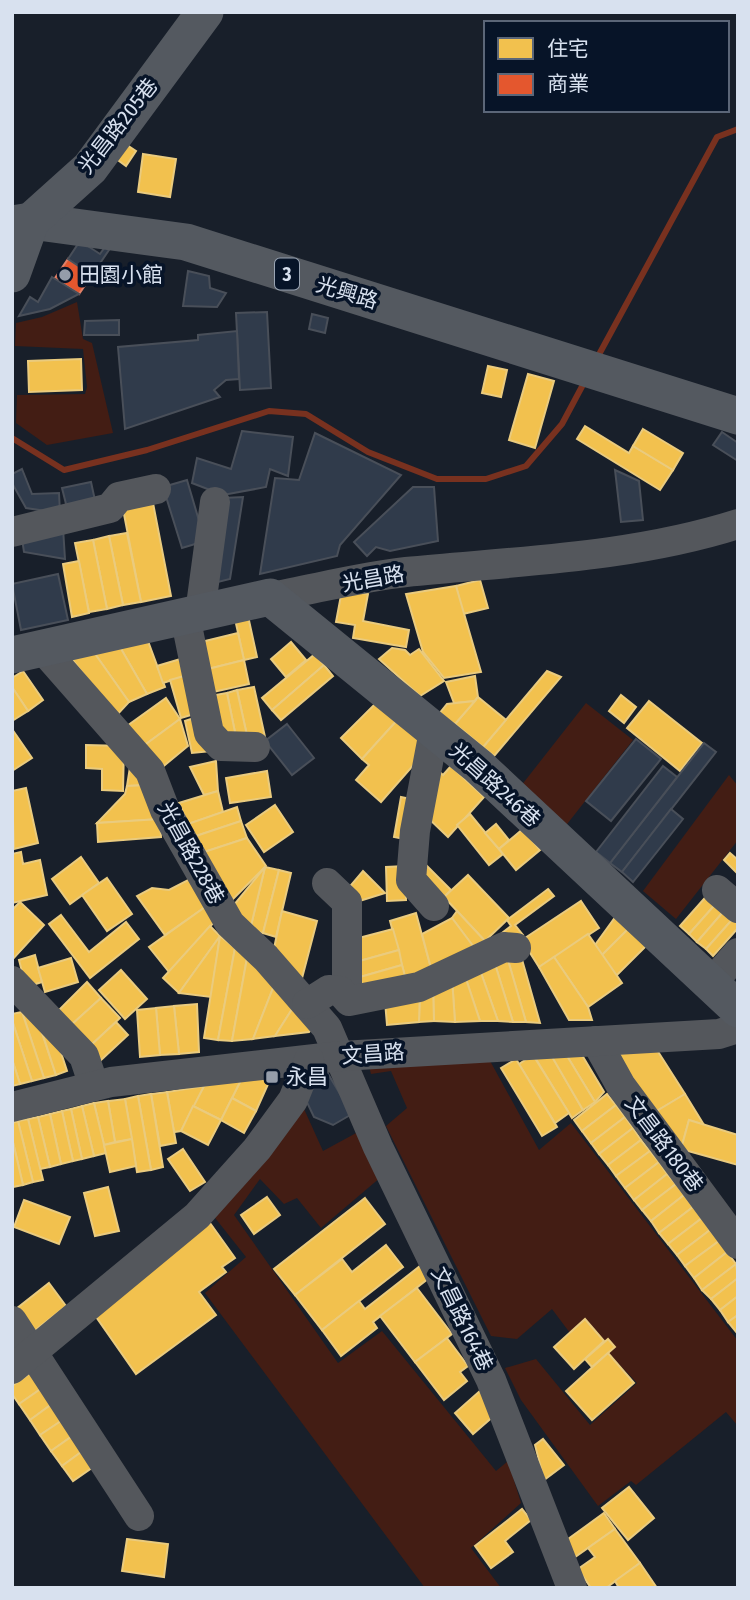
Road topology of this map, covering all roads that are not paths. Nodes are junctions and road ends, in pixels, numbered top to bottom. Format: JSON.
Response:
{"nodes":[{"id":1,"x":205,"y":12,"type":"edge"},
{"id":2,"x":22,"y":223,"type":"edge"},
{"id":3,"x":12,"y":274,"type":"edge"},
{"id":4,"x":738,"y":416,"type":"edge"},
{"id":5,"x":156,"y":489,"type":"dead end"},
{"id":6,"x":215,"y":502,"type":"dead end"},
{"id":7,"x":738,"y":522,"type":"edge"},
{"id":8,"x":12,"y":532,"type":"edge"},
{"id":9,"x":738,"y":533,"type":"edge"},
{"id":10,"x":699,"y":537,"type":"junction"},
{"id":11,"x":270,"y":597,"type":"junction"},
{"id":12,"x":193,"y":614,"type":"junction"},
{"id":13,"x":27,"y":652,"type":"edge"},
{"id":14,"x":434,"y":730,"type":"junction"},
{"id":15,"x":255,"y":747,"type":"dead end"},
{"id":16,"x":327,"y":883,"type":"dead end"},
{"id":17,"x":434,"y":906,"type":"dead end"},
{"id":18,"x":516,"y":948,"type":"dead end"},
{"id":19,"x":738,"y":953,"type":"edge"},
{"id":20,"x":12,"y":981,"type":"edge"},
{"id":21,"x":710,"y":985,"type":"junction"},
{"id":22,"x":340,"y":990,"type":"junction"},
{"id":23,"x":307,"y":1004,"type":"junction"},
{"id":24,"x":738,"y":1009,"type":"edge"},
{"id":25,"x":738,"y":1028,"type":"edge"},
{"id":26,"x":596,"y":1041,"type":"junction"},
{"id":27,"x":341,"y":1056,"type":"junction"},
{"id":28,"x":309,"y":1060,"type":"junction"},
{"id":29,"x":94,"y":1086,"type":"junction"},
{"id":30,"x":12,"y":1107,"type":"edge"},
{"id":31,"x":738,"y":1244,"type":"edge"},
{"id":32,"x":12,"y":1321,"type":"edge"},
{"id":33,"x":23,"y":1361,"type":"edge"},
{"id":34,"x":139,"y":1516,"type":"dead end"},
{"id":35,"x":572,"y":1588,"type":"edge"}],
"edges":[{"from":1,"to":2,"type":"main road","name":"光昌路205巷"},
{"from":2,"to":3,"type":"main road","name":"光昌路205巷"},
{"from":2,"to":4,"type":"main road","name":"光興路","number":"3"},
{"from":5,"to":8,"type":"street"},
{"from":6,"to":12,"type":"street"},
{"from":7,"to":10,"type":"street"},
{"from":9,"to":10,"type":"street"},
{"from":10,"to":11,"type":"street","name":"光昌路"},
{"from":11,"to":12,"type":"main road","name":"光昌路"},
{"from":11,"to":14,"type":"main road","name":"光昌路246巷"},
{"from":12,"to":13,"type":"main road","name":"光昌路"},
{"from":12,"to":15,"type":"street"},
{"from":13,"to":23,"type":"street","name":"光昌路228巷"},
{"from":14,"to":17,"type":"street"},
{"from":14,"to":21,"type":"main road","name":"光昌路246巷"},
{"from":16,"to":22,"type":"street"},
{"from":18,"to":22,"type":"street"},
{"from":19,"to":21,"type":"street"},
{"from":20,"to":29,"type":"street"},
{"from":21,"to":24,"type":"main road","name":"光昌路246巷"},
{"from":22,"to":23,"type":"street"},
{"from":23,"to":27,"type":"street","name":"光昌路228巷"},
{"from":25,"to":26,"type":"street","name":"文昌路"},
{"from":26,"to":27,"type":"street","name":"文昌路"},
{"from":26,"to":31,"type":"street","name":"文昌路180巷"},
{"from":27,"to":28,"type":"street","name":"文昌路"},
{"from":27,"to":35,"type":"street","name":"文昌路164巷"},
{"from":28,"to":29,"type":"street","name":"文昌路"},
{"from":28,"to":33,"type":"street"},
{"from":29,"to":30,"type":"street","name":"文昌路"},
{"from":32,"to":33,"type":"street"},
{"from":33,"to":34,"type":"street"}]}
